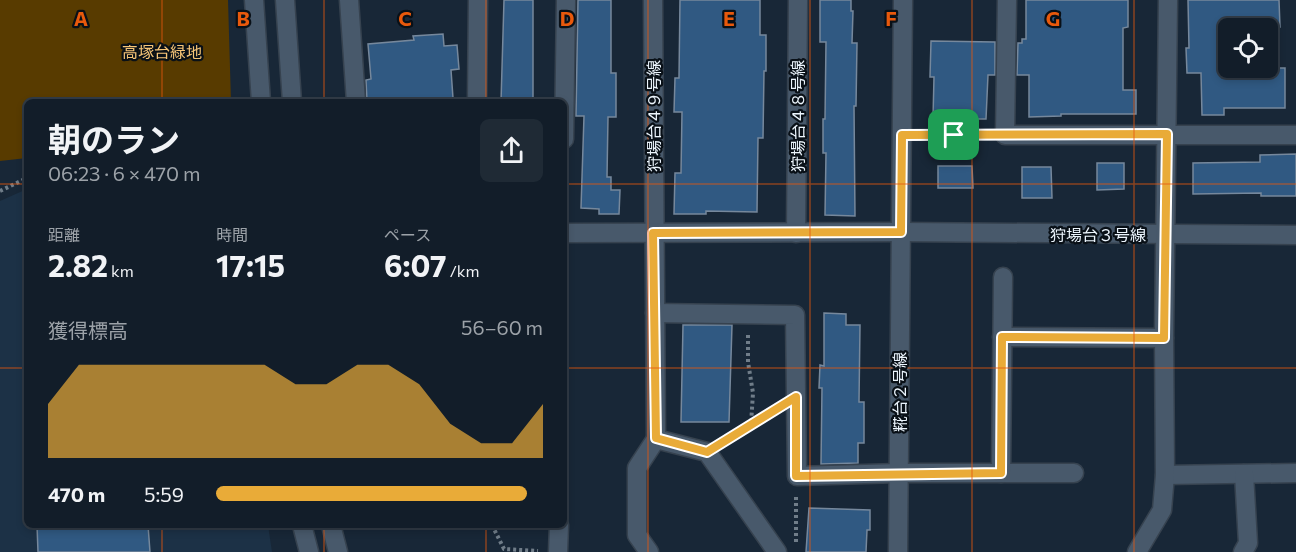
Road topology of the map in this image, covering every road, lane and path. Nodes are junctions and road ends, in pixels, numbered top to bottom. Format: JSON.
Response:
{"nodes":[{"id":1,"x":254,"y":0,"type":"edge"},
{"id":2,"x":285,"y":0,"type":"edge"},
{"id":3,"x":349,"y":0,"type":"edge"},
{"id":4,"x":478,"y":0,"type":"edge"},
{"id":5,"x":566,"y":0,"type":"edge"},
{"id":6,"x":653,"y":0,"type":"edge"},
{"id":7,"x":798,"y":0,"type":"edge"},
{"id":8,"x":903,"y":0,"type":"edge"},
{"id":9,"x":1007,"y":0,"type":"edge"},
{"id":10,"x":1168,"y":0,"type":"edge"},
{"id":11,"x":261,"y":99,"type":"edge"},
{"id":12,"x":292,"y":99,"type":"edge"},
{"id":13,"x":356,"y":99,"type":"edge"},
{"id":14,"x":477,"y":99,"type":"edge"},
{"id":15,"x":565,"y":99,"type":"edge"},
{"id":16,"x":1167,"y":134,"type":"junction"},
{"id":17,"x":902,"y":135,"type":"junction"},
{"id":18,"x":1005,"y":135,"type":"junction"},
{"id":19,"x":1296,"y":135,"type":"edge"},
{"id":20,"x":24,"y":179,"type":"edge"},
{"id":21,"x":0,"y":191,"type":"edge"},
{"id":22,"x":901,"y":232,"type":"junction"},
{"id":23,"x":567,"y":233,"type":"edge"},
{"id":24,"x":653,"y":233,"type":"junction"},
{"id":25,"x":796,"y":233,"type":"junction"},
{"id":26,"x":1166,"y":234,"type":"junction"},
{"id":27,"x":1296,"y":235,"type":"edge"},
{"id":28,"x":1003,"y":277,"type":"dead end"},
{"id":29,"x":655,"y":313,"type":"junction"},
{"id":30,"x":747,"y":314,"type":"junction"},
{"id":31,"x":1002,"y":337,"type":"junction"},
{"id":32,"x":1164,"y":338,"type":"junction"},
{"id":33,"x":796,"y":397,"type":"junction"},
{"id":34,"x":751,"y":424,"type":"junction"},
{"id":35,"x":656,"y":438,"type":"junction"},
{"id":36,"x":707,"y":452,"type":"junction"},
{"id":37,"x":899,"y":473,"type":"junction"},
{"id":38,"x":1001,"y":473,"type":"junction"},
{"id":39,"x":1074,"y":473,"type":"dead end"},
{"id":40,"x":1296,"y":473,"type":"edge"},
{"id":41,"x":1244,"y":474,"type":"junction"},
{"id":42,"x":1165,"y":475,"type":"junction"},
{"id":43,"x":796,"y":476,"type":"junction"},
{"id":44,"x":303,"y":528,"type":"edge"},
{"id":45,"x":332,"y":528,"type":"edge"},
{"id":46,"x":494,"y":528,"type":"edge"},
{"id":47,"x":559,"y":528,"type":"edge"},
{"id":48,"x":544,"y":551,"type":"edge"},
{"id":49,"x":309,"y":552,"type":"edge"},
{"id":50,"x":338,"y":552,"type":"edge"},
{"id":51,"x":558,"y":552,"type":"edge"},
{"id":52,"x":649,"y":552,"type":"edge"},
{"id":53,"x":777,"y":552,"type":"edge"},
{"id":54,"x":796,"y":552,"type":"edge"},
{"id":55,"x":898,"y":552,"type":"edge"},
{"id":56,"x":1137,"y":552,"type":"edge"},
{"id":57,"x":1243,"y":552,"type":"edge"}],
"edges":[{"from":1,"to":11,"type":"street"},
{"from":2,"to":12,"type":"street"},
{"from":3,"to":13,"type":"street"},
{"from":4,"to":14,"type":"street"},
{"from":5,"to":15,"type":"street"},
{"from":6,"to":24,"type":"street","name":"狩場台４９号線"},
{"from":7,"to":25,"type":"street","name":"狩場台４８号線"},
{"from":8,"to":17,"type":"street","name":"糀台２号線"},
{"from":9,"to":18,"type":"street"},
{"from":10,"to":16,"type":"street"},
{"from":16,"to":18,"type":"street"},
{"from":16,"to":19,"type":"street"},
{"from":16,"to":26,"type":"street"},
{"from":17,"to":18,"type":"path"},
{"from":17,"to":22,"type":"street","name":"糀台２号線"},
{"from":20,"to":21,"type":"path"},
{"from":22,"to":25,"type":"street","name":"狩場台３号線"},
{"from":22,"to":26,"type":"street","name":"狩場台３号線"},
{"from":22,"to":37,"type":"street","name":"糀台２号線"},
{"from":23,"to":24,"type":"street","name":"狩場台３号線"},
{"from":24,"to":25,"type":"street","name":"狩場台３号線"},
{"from":24,"to":29,"type":"street","name":"狩場台４９号線"},
{"from":26,"to":27,"type":"street","name":"狩場台３号線"},
{"from":26,"to":32,"type":"street"},
{"from":28,"to":31,"type":"street"},
{"from":29,"to":30,"type":"street"},
{"from":29,"to":35,"type":"street","name":"狩場台４９号線"},
{"from":30,"to":33,"type":"street"},
{"from":30,"to":34,"type":"path"},
{"from":31,"to":32,"type":"street"},
{"from":31,"to":38,"type":"street"},
{"from":32,"to":42,"type":"street"},
{"from":33,"to":34,"type":"path"},
{"from":33,"to":43,"type":"street"},
{"from":34,"to":36,"type":"path"},
{"from":35,"to":36,"type":"street"},
{"from":35,"to":52,"type":"street"},
{"from":36,"to":53,"type":"street"},
{"from":37,"to":38,"type":"street"},
{"from":37,"to":43,"type":"street"},
{"from":37,"to":55,"type":"street","name":"糀台２号線"},
{"from":38,"to":39,"type":"street"},
{"from":40,"to":41,"type":"street"},
{"from":41,"to":42,"type":"street"},
{"from":41,"to":57,"type":"street"},
{"from":42,"to":56,"type":"street"},
{"from":43,"to":54,"type":"path"},
{"from":44,"to":49,"type":"street"},
{"from":45,"to":50,"type":"street"},
{"from":46,"to":48,"type":"path"},
{"from":47,"to":51,"type":"street"}]}
